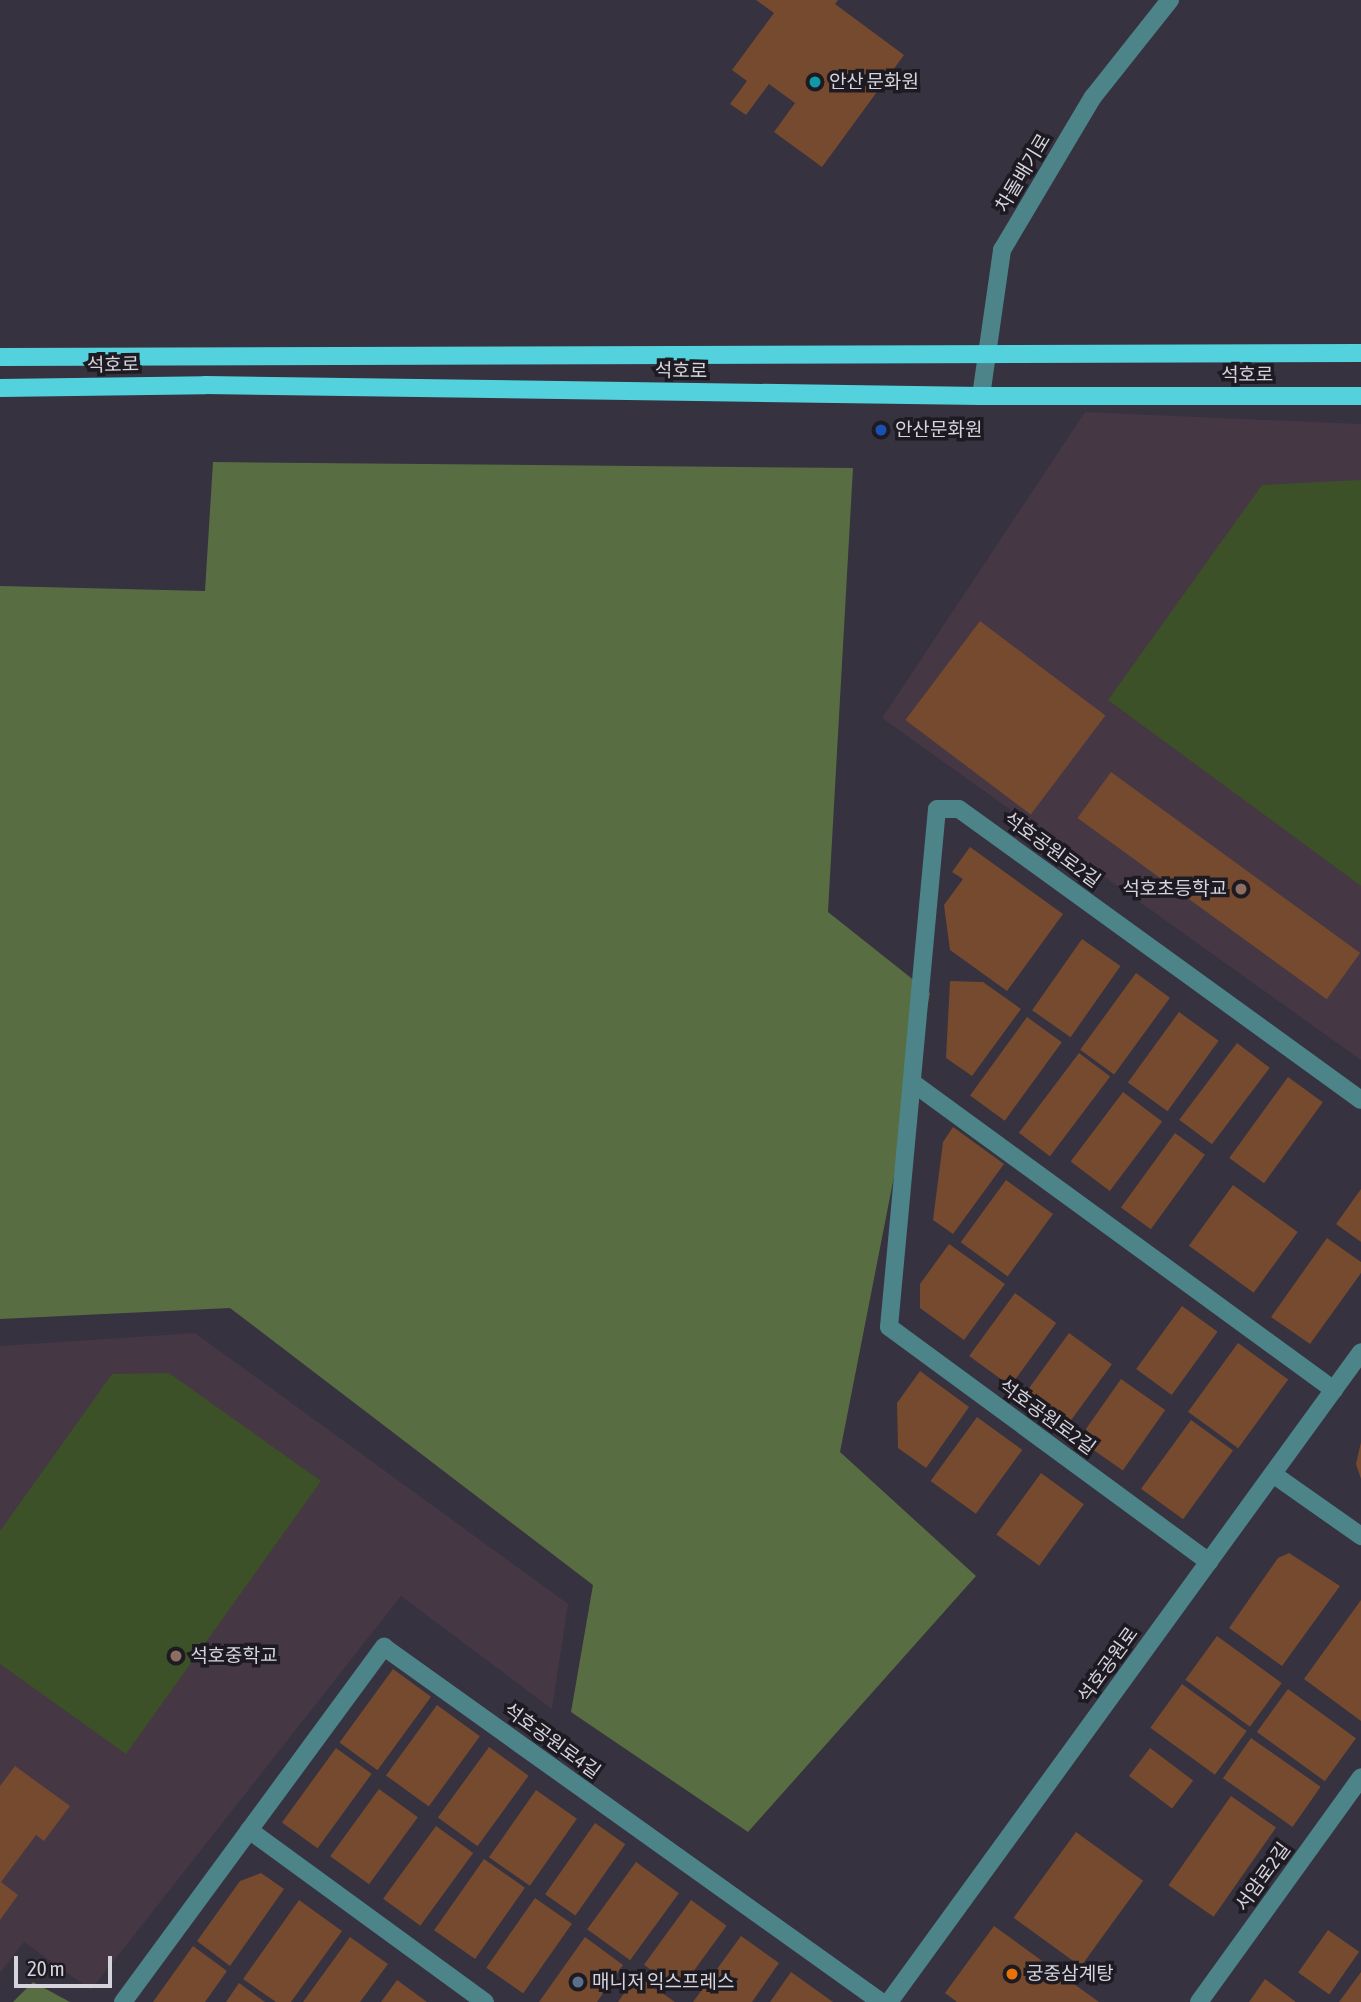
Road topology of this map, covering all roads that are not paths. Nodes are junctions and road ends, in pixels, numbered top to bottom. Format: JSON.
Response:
{"nodes":[{"id":1,"x":1170,"y":0,"type":"edge"},
{"id":2,"x":988,"y":351,"type":"junction"},
{"id":3,"x":1361,"y":353,"type":"edge"},
{"id":4,"x":0,"y":357,"type":"edge"},
{"id":5,"x":0,"y":388,"type":"edge"},
{"id":6,"x":981,"y":396,"type":"junction"},
{"id":7,"x":1361,"y":396,"type":"edge"},
{"id":8,"x":913,"y":1083,"type":"junction"},
{"id":9,"x":1361,"y":1101,"type":"edge"},
{"id":10,"x":1361,"y":1353,"type":"edge"},
{"id":11,"x":1334,"y":1390,"type":"junction"},
{"id":12,"x":1273,"y":1474,"type":"junction"},
{"id":13,"x":1361,"y":1536,"type":"edge"},
{"id":14,"x":1209,"y":1562,"type":"junction"},
{"id":15,"x":1361,"y":1777,"type":"edge"},
{"id":16,"x":249,"y":1830,"type":"junction"},
{"id":17,"x":123,"y":2002,"type":"edge"},
{"id":18,"x":485,"y":2002,"type":"edge"},
{"id":19,"x":881,"y":2002,"type":"edge"},
{"id":20,"x":889,"y":2002,"type":"edge"},
{"id":21,"x":1199,"y":2002,"type":"edge"}],
"edges":[{"from":1,"to":2,"type":"street","name":"차돌배기로"},
{"from":2,"to":3,"type":"main road","name":"석호로"},
{"from":2,"to":4,"type":"main road","name":"석호로"},
{"from":2,"to":6,"type":"street","name":"차돌배기로"},
{"from":5,"to":6,"type":"main road","name":"석호로"},
{"from":6,"to":7,"type":"main road","name":"석호로"},
{"from":8,"to":9,"type":"street","name":"석호공원로2길"},
{"from":8,"to":11,"type":"street"},
{"from":8,"to":14,"type":"street","name":"석호공원로2길"},
{"from":10,"to":11,"type":"street","name":"석호공원로"},
{"from":11,"to":12,"type":"street","name":"석호공원로"},
{"from":12,"to":13,"type":"street"},
{"from":12,"to":14,"type":"street","name":"석호공원로"},
{"from":14,"to":20,"type":"street","name":"석호공원로"},
{"from":15,"to":21,"type":"street","name":"서암로2길"},
{"from":16,"to":17,"type":"street","name":"석호공원로4길"},
{"from":16,"to":18,"type":"street"},
{"from":16,"to":19,"type":"street","name":"석호공원로4길"}]}
